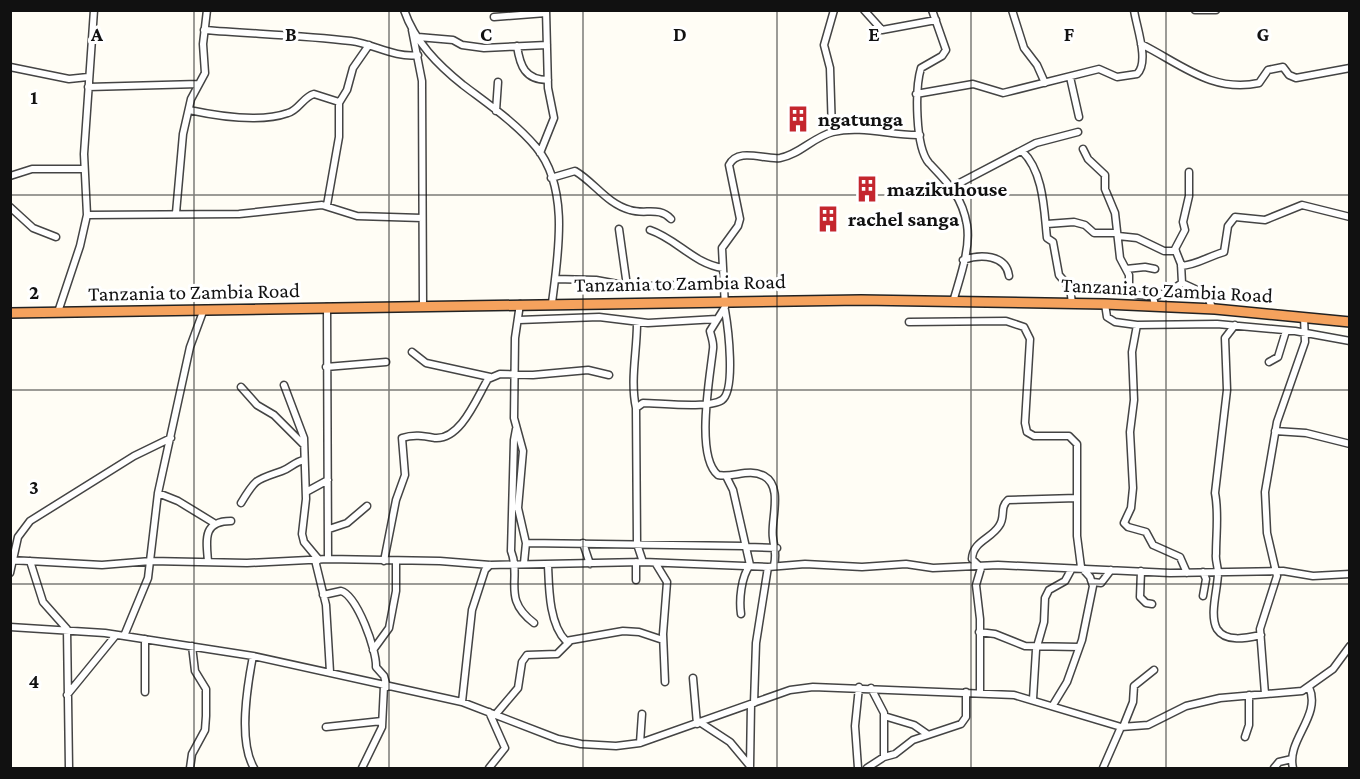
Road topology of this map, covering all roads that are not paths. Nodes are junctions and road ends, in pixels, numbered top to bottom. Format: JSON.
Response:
{"nodes":[{"id":1,"x":94,"y":10,"type":"edge"},
{"id":2,"x":207,"y":10,"type":"edge"},
{"id":3,"x":404,"y":10,"type":"edge"},
{"id":4,"x":834,"y":10,"type":"edge"},
{"id":5,"x":864,"y":10,"type":"edge"},
{"id":6,"x":932,"y":10,"type":"edge"},
{"id":7,"x":1012,"y":10,"type":"edge"},
{"id":8,"x":1134,"y":10,"type":"edge"},
{"id":9,"x":1195,"y":10,"type":"edge"},
{"id":10,"x":1216,"y":10,"type":"edge"},
{"id":11,"x":546,"y":12,"type":"edge"},
{"id":12,"x":494,"y":17,"type":"dead end"},
{"id":13,"x":936,"y":20,"type":"junction"},
{"id":14,"x":204,"y":30,"type":"junction"},
{"id":15,"x":412,"y":30,"type":"junction"},
{"id":16,"x":417,"y":37,"type":"junction"},
{"id":17,"x":1141,"y":44,"type":"junction"},
{"id":18,"x":369,"y":45,"type":"junction"},
{"id":19,"x":547,"y":45,"type":"junction"},
{"id":20,"x":517,"y":46,"type":"junction"},
{"id":21,"x":418,"y":55,"type":"junction"},
{"id":22,"x":10,"y":67,"type":"edge"},
{"id":23,"x":1350,"y":68,"type":"edge"},
{"id":24,"x":88,"y":77,"type":"junction"},
{"id":25,"x":1070,"y":77,"type":"junction"},
{"id":26,"x":548,"y":80,"type":"junction"},
{"id":27,"x":498,"y":82,"type":"dead end"},
{"id":28,"x":1045,"y":83,"type":"junction"},
{"id":29,"x":199,"y":84,"type":"junction"},
{"id":30,"x":88,"y":87,"type":"junction"},
{"id":31,"x":916,"y":94,"type":"junction"},
{"id":32,"x":339,"y":102,"type":"junction"},
{"id":33,"x":189,"y":110,"type":"junction"},
{"id":34,"x":496,"y":111,"type":"junction"},
{"id":35,"x":1079,"y":117,"type":"dead end"},
{"id":36,"x":832,"y":132,"type":"junction"},
{"id":37,"x":1078,"y":132,"type":"dead end"},
{"id":38,"x":920,"y":135,"type":"junction"},
{"id":39,"x":1083,"y":149,"type":"dead end"},
{"id":40,"x":1022,"y":151,"type":"junction"},
{"id":41,"x":540,"y":153,"type":"junction"},
{"id":42,"x":84,"y":170,"type":"junction"},
{"id":43,"x":1189,"y":172,"type":"dead end"},
{"id":44,"x":10,"y":176,"type":"edge"},
{"id":45,"x":551,"y":178,"type":"junction"},
{"id":46,"x":952,"y":187,"type":"junction"},
{"id":47,"x":327,"y":205,"type":"junction"},
{"id":48,"x":10,"y":207,"type":"edge"},
{"id":49,"x":176,"y":213,"type":"junction"},
{"id":50,"x":87,"y":215,"type":"junction"},
{"id":51,"x":1350,"y":217,"type":"edge"},
{"id":52,"x":422,"y":218,"type":"junction"},
{"id":53,"x":671,"y":219,"type":"dead end"},
{"id":54,"x":1047,"y":224,"type":"junction"},
{"id":55,"x":619,"y":229,"type":"dead end"},
{"id":56,"x":650,"y":230,"type":"dead end"},
{"id":57,"x":1118,"y":235,"type":"junction"},
{"id":58,"x":56,"y":237,"type":"dead end"},
{"id":59,"x":1176,"y":251,"type":"junction"},
{"id":60,"x":963,"y":260,"type":"junction"},
{"id":61,"x":1181,"y":266,"type":"junction"},
{"id":62,"x":723,"y":268,"type":"junction"},
{"id":63,"x":1126,"y":269,"type":"junction"},
{"id":64,"x":1155,"y":269,"type":"dead end"},
{"id":65,"x":1009,"y":276,"type":"dead end"},
{"id":66,"x":555,"y":279,"type":"junction"},
{"id":67,"x":1182,"y":283,"type":"junction"},
{"id":68,"x":627,"y":286,"type":"junction"},
{"id":69,"x":725,"y":287,"type":"junction"},
{"id":70,"x":1154,"y":301,"type":"junction"},
{"id":71,"x":552,"y":303,"type":"junction"},
{"id":72,"x":952,"y":303,"type":"junction"},
{"id":73,"x":1072,"y":303,"type":"junction"},
{"id":74,"x":520,"y":304,"type":"junction"},
{"id":75,"x":1105,"y":304,"type":"junction"},
{"id":76,"x":725,"y":305,"type":"junction"},
{"id":77,"x":423,"y":307,"type":"junction"},
{"id":78,"x":327,"y":308,"type":"junction"},
{"id":79,"x":204,"y":309,"type":"junction"},
{"id":80,"x":1213,"y":309,"type":"junction"},
{"id":81,"x":58,"y":312,"type":"junction"},
{"id":82,"x":10,"y":313,"type":"edge"},
{"id":83,"x":1304,"y":316,"type":"junction"},
{"id":84,"x":717,"y":319,"type":"junction"},
{"id":85,"x":519,"y":320,"type":"junction"},
{"id":86,"x":909,"y":322,"type":"dead end"},
{"id":87,"x":1350,"y":322,"type":"edge"},
{"id":88,"x":637,"y":323,"type":"junction"},
{"id":89,"x":1137,"y":325,"type":"junction"},
{"id":90,"x":1235,"y":325,"type":"junction"},
{"id":91,"x":1286,"y":331,"type":"junction"},
{"id":92,"x":1305,"y":333,"type":"junction"},
{"id":93,"x":1350,"y":341,"type":"edge"},
{"id":94,"x":412,"y":352,"type":"dead end"},
{"id":95,"x":386,"y":362,"type":"dead end"},
{"id":96,"x":1269,"y":362,"type":"dead end"},
{"id":97,"x":326,"y":367,"type":"junction"},
{"id":98,"x":516,"y":375,"type":"junction"},
{"id":99,"x":609,"y":375,"type":"dead end"},
{"id":100,"x":490,"y":377,"type":"junction"},
{"id":101,"x":284,"y":385,"type":"dead end"},
{"id":102,"x":242,"y":387,"type":"dead end"},
{"id":103,"x":708,"y":405,"type":"junction"},
{"id":104,"x":636,"y":408,"type":"junction"},
{"id":105,"x":517,"y":429,"type":"junction"},
{"id":106,"x":1275,"y":431,"type":"junction"},
{"id":107,"x":171,"y":438,"type":"junction"},
{"id":108,"x":1350,"y":444,"type":"edge"},
{"id":109,"x":304,"y":445,"type":"junction"},
{"id":110,"x":304,"y":460,"type":"junction"},
{"id":111,"x":726,"y":476,"type":"junction"},
{"id":112,"x":328,"y":480,"type":"junction"},
{"id":113,"x":306,"y":492,"type":"junction"},
{"id":114,"x":158,"y":493,"type":"junction"},
{"id":115,"x":1077,"y":498,"type":"junction"},
{"id":116,"x":241,"y":503,"type":"dead end"},
{"id":117,"x":367,"y":506,"type":"dead end"},
{"id":118,"x":231,"y":521,"type":"dead end"},
{"id":119,"x":214,"y":523,"type":"junction"},
{"id":120,"x":329,"y":529,"type":"junction"},
{"id":121,"x":526,"y":543,"type":"junction"},
{"id":122,"x":583,"y":543,"type":"junction"},
{"id":123,"x":637,"y":543,"type":"junction"},
{"id":124,"x":13,"y":546,"type":"edge"},
{"id":125,"x":745,"y":546,"type":"junction"},
{"id":126,"x":777,"y":548,"type":"junction"},
{"id":127,"x":12,"y":560,"type":"edge"},
{"id":128,"x":317,"y":560,"type":"junction"},
{"id":129,"x":328,"y":560,"type":"junction"},
{"id":130,"x":30,"y":561,"type":"junction"},
{"id":131,"x":151,"y":561,"type":"junction"},
{"id":132,"x":208,"y":561,"type":"junction"},
{"id":133,"x":384,"y":561,"type":"junction"},
{"id":134,"x":396,"y":561,"type":"junction"},
{"id":135,"x":640,"y":562,"type":"junction"},
{"id":136,"x":520,"y":564,"type":"junction"},
{"id":137,"x":590,"y":564,"type":"junction"},
{"id":138,"x":656,"y":564,"type":"junction"},
{"id":139,"x":490,"y":565,"type":"junction"},
{"id":140,"x":548,"y":565,"type":"junction"},
{"id":141,"x":750,"y":565,"type":"junction"},
{"id":142,"x":980,"y":565,"type":"junction"},
{"id":143,"x":771,"y":566,"type":"junction"},
{"id":144,"x":1081,"y":567,"type":"junction"},
{"id":145,"x":1071,"y":570,"type":"junction"},
{"id":146,"x":1111,"y":570,"type":"junction"},
{"id":147,"x":1275,"y":570,"type":"junction"},
{"id":148,"x":1141,"y":571,"type":"junction"},
{"id":149,"x":1203,"y":572,"type":"junction"},
{"id":150,"x":1218,"y":572,"type":"junction"},
{"id":151,"x":10,"y":573,"type":"edge"},
{"id":152,"x":1186,"y":573,"type":"junction"},
{"id":153,"x":1350,"y":574,"type":"edge"},
{"id":154,"x":636,"y":580,"type":"dead end"},
{"id":155,"x":1093,"y":582,"type":"junction"},
{"id":156,"x":323,"y":595,"type":"junction"},
{"id":157,"x":1203,"y":596,"type":"dead end"},
{"id":158,"x":1152,"y":604,"type":"dead end"},
{"id":159,"x":741,"y":614,"type":"dead end"},
{"id":160,"x":534,"y":623,"type":"dead end"},
{"id":161,"x":10,"y":627,"type":"edge"},
{"id":162,"x":67,"y":629,"type":"junction"},
{"id":163,"x":979,"y":632,"type":"junction"},
{"id":164,"x":116,"y":635,"type":"junction"},
{"id":165,"x":1260,"y":635,"type":"junction"},
{"id":166,"x":124,"y":636,"type":"junction"},
{"id":167,"x":145,"y":639,"type":"junction"},
{"id":168,"x":663,"y":640,"type":"junction"},
{"id":169,"x":569,"y":642,"type":"junction"},
{"id":170,"x":192,"y":646,"type":"junction"},
{"id":171,"x":1350,"y":646,"type":"edge"},
{"id":172,"x":1036,"y":647,"type":"junction"},
{"id":173,"x":1079,"y":647,"type":"junction"},
{"id":174,"x":373,"y":650,"type":"junction"},
{"id":175,"x":253,"y":656,"type":"junction"},
{"id":176,"x":1154,"y":670,"type":"dead end"},
{"id":177,"x":330,"y":672,"type":"junction"},
{"id":178,"x":693,"y":678,"type":"dead end"},
{"id":179,"x":665,"y":682,"type":"dead end"},
{"id":180,"x":386,"y":687,"type":"junction"},
{"id":181,"x":859,"y":687,"type":"junction"},
{"id":182,"x":1309,"y":687,"type":"junction"},
{"id":183,"x":871,"y":688,"type":"junction"},
{"id":184,"x":966,"y":692,"type":"junction"},
{"id":185,"x":146,"y":693,"type":"dead end"},
{"id":186,"x":980,"y":693,"type":"junction"},
{"id":187,"x":1249,"y":694,"type":"junction"},
{"id":188,"x":1265,"y":694,"type":"junction"},
{"id":189,"x":67,"y":695,"type":"junction"},
{"id":190,"x":1033,"y":699,"type":"junction"},
{"id":191,"x":462,"y":702,"type":"junction"},
{"id":192,"x":752,"y":704,"type":"junction"},
{"id":193,"x":1053,"y":705,"type":"junction"},
{"id":194,"x":492,"y":713,"type":"junction"},
{"id":195,"x":642,"y":714,"type":"dead end"},
{"id":196,"x":884,"y":716,"type":"junction"},
{"id":197,"x":382,"y":721,"type":"junction"},
{"id":198,"x":699,"y":723,"type":"junction"},
{"id":199,"x":326,"y":727,"type":"dead end"},
{"id":200,"x":1122,"y":727,"type":"junction"},
{"id":201,"x":927,"y":734,"type":"junction"},
{"id":202,"x":1245,"y":737,"type":"dead end"},
{"id":203,"x":640,"y":743,"type":"junction"},
{"id":204,"x":884,"y":757,"type":"junction"},
{"id":205,"x":1292,"y":759,"type":"junction"},
{"id":206,"x":750,"y":767,"type":"edge"},
{"id":207,"x":69,"y":768,"type":"edge"},
{"id":208,"x":190,"y":768,"type":"edge"},
{"id":209,"x":254,"y":768,"type":"edge"},
{"id":210,"x":362,"y":768,"type":"edge"},
{"id":211,"x":489,"y":768,"type":"edge"},
{"id":212,"x":858,"y":768,"type":"edge"},
{"id":213,"x":867,"y":768,"type":"edge"},
{"id":214,"x":1103,"y":768,"type":"edge"},
{"id":215,"x":1274,"y":768,"type":"edge"},
{"id":216,"x":1293,"y":768,"type":"edge"}],
"edges":[{"from":1,"to":24,"type":"street"},
{"from":2,"to":14,"type":"street"},
{"from":3,"to":15,"type":"street"},
{"from":4,"to":36,"type":"street"},
{"from":5,"to":13,"type":"street"},
{"from":6,"to":13,"type":"street"},
{"from":7,"to":28,"type":"street"},
{"from":8,"to":17,"type":"street"},
{"from":9,"to":10,"type":"street"},
{"from":11,"to":12,"type":"street"},
{"from":11,"to":19,"type":"street"},
{"from":13,"to":31,"type":"street"},
{"from":14,"to":18,"type":"street"},
{"from":14,"to":29,"type":"street"},
{"from":15,"to":16,"type":"street"},
{"from":15,"to":21,"type":"street"},
{"from":16,"to":20,"type":"street"},
{"from":16,"to":34,"type":"street"},
{"from":17,"to":23,"type":"street"},
{"from":17,"to":25,"type":"street"},
{"from":18,"to":21,"type":"street"},
{"from":18,"to":32,"type":"street"},
{"from":19,"to":20,"type":"street"},
{"from":19,"to":26,"type":"street"},
{"from":20,"to":26,"type":"street"},
{"from":21,"to":52,"type":"street"},
{"from":22,"to":24,"type":"street"},
{"from":24,"to":30,"type":"street"},
{"from":25,"to":28,"type":"street"},
{"from":25,"to":35,"type":"street"},
{"from":26,"to":41,"type":"street"},
{"from":27,"to":34,"type":"street"},
{"from":28,"to":31,"type":"street"},
{"from":29,"to":30,"type":"street"},
{"from":29,"to":33,"type":"street"},
{"from":30,"to":42,"type":"street"},
{"from":31,"to":38,"type":"street"},
{"from":32,"to":33,"type":"street"},
{"from":32,"to":47,"type":"street"},
{"from":33,"to":49,"type":"street"},
{"from":34,"to":41,"type":"street"},
{"from":36,"to":38,"type":"street"},
{"from":36,"to":62,"type":"street"},
{"from":37,"to":40,"type":"street"},
{"from":38,"to":46,"type":"street"},
{"from":39,"to":57,"type":"street"},
{"from":40,"to":46,"type":"street"},
{"from":40,"to":54,"type":"street"},
{"from":41,"to":45,"type":"street"},
{"from":42,"to":44,"type":"street"},
{"from":42,"to":50,"type":"street"},
{"from":43,"to":59,"type":"street"},
{"from":45,"to":53,"type":"street"},
{"from":45,"to":66,"type":"street"},
{"from":46,"to":60,"type":"street"},
{"from":47,"to":49,"type":"street"},
{"from":47,"to":52,"type":"street"},
{"from":48,"to":58,"type":"street"},
{"from":49,"to":50,"type":"street"},
{"from":50,"to":81,"type":"street"},
{"from":51,"to":61,"type":"street"},
{"from":52,"to":77,"type":"street"},
{"from":54,"to":57,"type":"street"},
{"from":54,"to":73,"type":"street"},
{"from":55,"to":68,"type":"street"},
{"from":56,"to":62,"type":"street"},
{"from":57,"to":59,"type":"street"},
{"from":57,"to":63,"type":"street"},
{"from":59,"to":61,"type":"street"},
{"from":60,"to":65,"type":"street"},
{"from":60,"to":72,"type":"street"},
{"from":61,"to":67,"type":"street"},
{"from":62,"to":69,"type":"street"},
{"from":63,"to":64,"type":"street"},
{"from":63,"to":70,"type":"street"},
{"from":66,"to":68,"type":"street"},
{"from":66,"to":71,"type":"street"},
{"from":67,"to":70,"type":"street"},
{"from":67,"to":80,"type":"street"},
{"from":68,"to":69,"type":"street"},
{"from":69,"to":76,"type":"street"},
{"from":70,"to":75,"type":"highway","name":"Tanzania to Zambia Road"},
{"from":70,"to":80,"type":"highway","name":"Tanzania to Zambia Road"},
{"from":71,"to":74,"type":"highway","name":"Tanzania to Zambia Road"},
{"from":71,"to":76,"type":"highway","name":"Tanzania to Zambia Road"},
{"from":72,"to":73,"type":"highway","name":"Tanzania to Zambia Road"},
{"from":72,"to":76,"type":"highway","name":"Tanzania to Zambia Road"},
{"from":73,"to":75,"type":"highway","name":"Tanzania to Zambia Road"},
{"from":74,"to":77,"type":"highway","name":"Tanzania to Zambia Road"},
{"from":74,"to":85,"type":"street"},
{"from":75,"to":89,"type":"street"},
{"from":76,"to":84,"type":"street"},
{"from":76,"to":103,"type":"street"},
{"from":77,"to":78,"type":"highway","name":"Tanzania to Zambia Road"},
{"from":78,"to":79,"type":"highway","name":"Tanzania to Zambia Road"},
{"from":78,"to":97,"type":"street"},
{"from":79,"to":81,"type":"highway","name":"Tanzania to Zambia Road"},
{"from":79,"to":107,"type":"street"},
{"from":80,"to":83,"type":"highway","name":"Tanzania to Zambia Road"},
{"from":81,"to":82,"type":"highway","name":"Tanzania to Zambia Road"},
{"from":83,"to":87,"type":"highway","name":"Tanzania to Zambia Road"},
{"from":83,"to":92,"type":"street"},
{"from":84,"to":88,"type":"street"},
{"from":84,"to":103,"type":"street"},
{"from":85,"to":88,"type":"street"},
{"from":85,"to":98,"type":"street"},
{"from":86,"to":115,"type":"street"},
{"from":88,"to":104,"type":"street"},
{"from":89,"to":90,"type":"street"},
{"from":89,"to":152,"type":"street"},
{"from":90,"to":91,"type":"street"},
{"from":90,"to":150,"type":"street"},
{"from":91,"to":92,"type":"street"},
{"from":91,"to":96,"type":"street"},
{"from":92,"to":93,"type":"street"},
{"from":92,"to":106,"type":"street"},
{"from":94,"to":100,"type":"street"},
{"from":95,"to":97,"type":"street"},
{"from":97,"to":112,"type":"street"},
{"from":98,"to":99,"type":"street"},
{"from":98,"to":100,"type":"street"},
{"from":98,"to":105,"type":"street"},
{"from":100,"to":133,"type":"street"},
{"from":101,"to":109,"type":"street"},
{"from":102,"to":109,"type":"street"},
{"from":103,"to":104,"type":"street"},
{"from":103,"to":111,"type":"street"},
{"from":104,"to":123,"type":"street"},
{"from":105,"to":121,"type":"street"},
{"from":105,"to":136,"type":"street"},
{"from":106,"to":108,"type":"street"},
{"from":106,"to":147,"type":"street"},
{"from":107,"to":114,"type":"street"},
{"from":107,"to":124,"type":"street"},
{"from":109,"to":110,"type":"street"},
{"from":110,"to":113,"type":"street"},
{"from":110,"to":116,"type":"street"},
{"from":111,"to":125,"type":"street"},
{"from":111,"to":126,"type":"street"},
{"from":112,"to":113,"type":"street"},
{"from":112,"to":120,"type":"street"},
{"from":113,"to":128,"type":"street"},
{"from":114,"to":119,"type":"street"},
{"from":114,"to":131,"type":"street"},
{"from":115,"to":142,"type":"street"},
{"from":115,"to":144,"type":"street"},
{"from":117,"to":120,"type":"street"},
{"from":118,"to":119,"type":"street"},
{"from":119,"to":132,"type":"street"},
{"from":120,"to":129,"type":"street"},
{"from":121,"to":122,"type":"street"},
{"from":121,"to":136,"type":"street"},
{"from":122,"to":123,"type":"street"},
{"from":122,"to":137,"type":"street"},
{"from":123,"to":125,"type":"street"},
{"from":123,"to":135,"type":"street"},
{"from":124,"to":127,"type":"street"},
{"from":125,"to":126,"type":"street"},
{"from":125,"to":141,"type":"street"},
{"from":126,"to":143,"type":"street"},
{"from":127,"to":130,"type":"street"},
{"from":127,"to":151,"type":"street"},
{"from":128,"to":129,"type":"street"},
{"from":128,"to":132,"type":"street"},
{"from":128,"to":156,"type":"street"},
{"from":129,"to":133,"type":"street"},
{"from":130,"to":131,"type":"street"},
{"from":130,"to":162,"type":"street"},
{"from":131,"to":132,"type":"street"},
{"from":131,"to":166,"type":"street"},
{"from":133,"to":134,"type":"street"},
{"from":134,"to":139,"type":"street"},
{"from":134,"to":174,"type":"street"},
{"from":135,"to":137,"type":"street"},
{"from":135,"to":138,"type":"street"},
{"from":135,"to":154,"type":"street"},
{"from":136,"to":139,"type":"street"},
{"from":136,"to":140,"type":"street"},
{"from":136,"to":160,"type":"street"},
{"from":137,"to":140,"type":"street"},
{"from":138,"to":141,"type":"street"},
{"from":138,"to":168,"type":"street"},
{"from":139,"to":191,"type":"street"},
{"from":140,"to":169,"type":"street"},
{"from":141,"to":143,"type":"street"},
{"from":141,"to":159,"type":"street"},
{"from":142,"to":143,"type":"street"},
{"from":142,"to":145,"type":"street"},
{"from":142,"to":163,"type":"street"},
{"from":143,"to":192,"type":"street"},
{"from":144,"to":145,"type":"street"},
{"from":144,"to":146,"type":"street"},
{"from":144,"to":155,"type":"street"},
{"from":145,"to":172,"type":"street"},
{"from":146,"to":148,"type":"street"},
{"from":146,"to":155,"type":"street"},
{"from":147,"to":150,"type":"street"},
{"from":147,"to":153,"type":"street"},
{"from":147,"to":165,"type":"street"},
{"from":148,"to":152,"type":"street"},
{"from":148,"to":158,"type":"street"},
{"from":149,"to":150,"type":"street"},
{"from":149,"to":152,"type":"street"},
{"from":149,"to":157,"type":"street"},
{"from":150,"to":165,"type":"street"},
{"from":155,"to":173,"type":"street"},
{"from":156,"to":174,"type":"street"},
{"from":156,"to":177,"type":"street"},
{"from":161,"to":162,"type":"street"},
{"from":162,"to":164,"type":"street"},
{"from":162,"to":189,"type":"street"},
{"from":163,"to":172,"type":"street"},
{"from":163,"to":186,"type":"street"},
{"from":164,"to":166,"type":"street"},
{"from":164,"to":189,"type":"street"},
{"from":165,"to":188,"type":"street"},
{"from":166,"to":167,"type":"street"},
{"from":167,"to":170,"type":"street"},
{"from":167,"to":185,"type":"street"},
{"from":168,"to":169,"type":"street"},
{"from":168,"to":179,"type":"street"},
{"from":169,"to":194,"type":"street"},
{"from":170,"to":175,"type":"street"},
{"from":170,"to":208,"type":"street"},
{"from":171,"to":182,"type":"street"},
{"from":172,"to":173,"type":"street"},
{"from":172,"to":190,"type":"street"},
{"from":173,"to":193,"type":"street"},
{"from":174,"to":180,"type":"street"},
{"from":175,"to":177,"type":"street"},
{"from":175,"to":209,"type":"street"},
{"from":176,"to":200,"type":"street"},
{"from":177,"to":180,"type":"street"},
{"from":178,"to":198,"type":"street"},
{"from":180,"to":191,"type":"street"},
{"from":180,"to":197,"type":"street"},
{"from":181,"to":183,"type":"street"},
{"from":181,"to":192,"type":"street"},
{"from":181,"to":212,"type":"street"},
{"from":182,"to":188,"type":"street"},
{"from":182,"to":205,"type":"street"},
{"from":183,"to":184,"type":"street"},
{"from":183,"to":196,"type":"street"},
{"from":184,"to":186,"type":"street"},
{"from":184,"to":201,"type":"street"},
{"from":186,"to":190,"type":"street"},
{"from":187,"to":188,"type":"street"},
{"from":187,"to":200,"type":"street"},
{"from":187,"to":202,"type":"street"},
{"from":189,"to":207,"type":"street"},
{"from":190,"to":193,"type":"street"},
{"from":191,"to":194,"type":"street"},
{"from":192,"to":198,"type":"street"},
{"from":192,"to":206,"type":"street"},
{"from":193,"to":200,"type":"street"},
{"from":194,"to":203,"type":"street"},
{"from":194,"to":211,"type":"street"},
{"from":195,"to":203,"type":"street"},
{"from":196,"to":201,"type":"street"},
{"from":196,"to":204,"type":"street"},
{"from":197,"to":199,"type":"street"},
{"from":197,"to":210,"type":"street"},
{"from":198,"to":203,"type":"street"},
{"from":198,"to":206,"type":"street"},
{"from":200,"to":214,"type":"street"},
{"from":201,"to":204,"type":"street"},
{"from":204,"to":213,"type":"street"},
{"from":205,"to":215,"type":"street"},
{"from":205,"to":216,"type":"street"}]}
